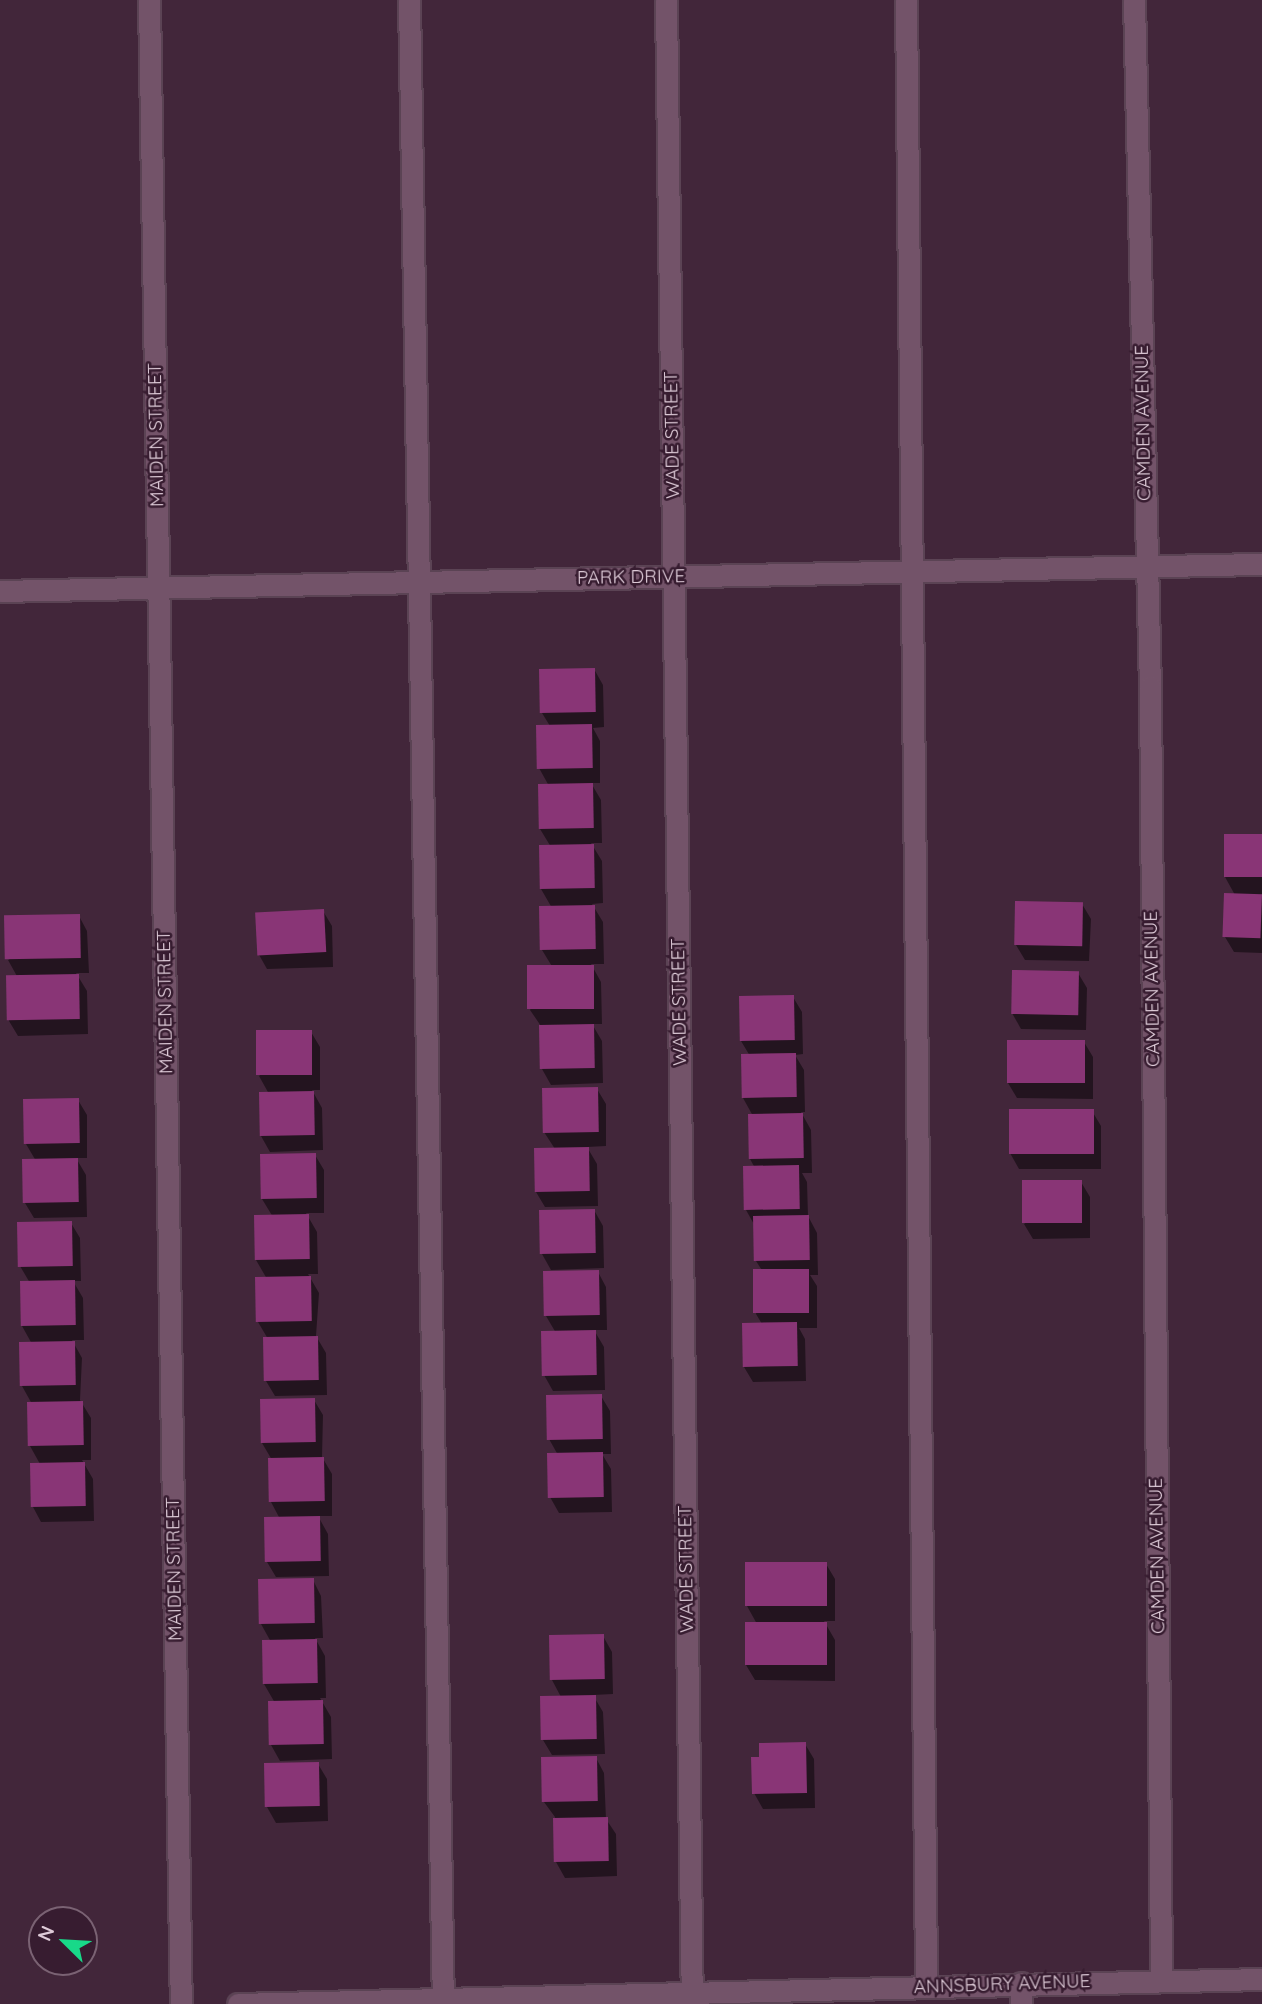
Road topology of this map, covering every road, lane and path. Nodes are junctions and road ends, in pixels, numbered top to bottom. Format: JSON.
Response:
{"nodes":[{"id":1,"x":149,"y":0,"type":"edge"},
{"id":2,"x":409,"y":0,"type":"edge"},
{"id":3,"x":666,"y":0,"type":"edge"},
{"id":4,"x":906,"y":0,"type":"edge"},
{"id":5,"x":1134,"y":0,"type":"edge"},
{"id":6,"x":1262,"y":564,"type":"edge"},
{"id":7,"x":1147,"y":566,"type":"junction"},
{"id":8,"x":911,"y":571,"type":"junction"},
{"id":9,"x":674,"y":576,"type":"junction"},
{"id":10,"x":417,"y":582,"type":"junction"},
{"id":11,"x":158,"y":588,"type":"junction"},
{"id":12,"x":0,"y":591,"type":"edge"},
{"id":13,"x":1161,"y":1979,"type":"junction"},
{"id":14,"x":1262,"y":1979,"type":"edge"},
{"id":15,"x":926,"y":1986,"type":"junction"},
{"id":16,"x":1021,"y":1994,"type":"edge"},
{"id":17,"x":692,"y":1998,"type":"edge"},
{"id":18,"x":443,"y":2002,"type":"edge"},
{"id":19,"x":181,"y":2004,"type":"edge"},
{"id":20,"x":238,"y":2004,"type":"edge"}],
"edges":[{"from":1,"to":11,"type":"street","name":"MAIDEN STREET"},
{"from":2,"to":10,"type":"street"},
{"from":3,"to":9,"type":"street","name":"WADE STREET"},
{"from":4,"to":8,"type":"street"},
{"from":5,"to":7,"type":"street","name":"CAMDEN AVENUE"},
{"from":6,"to":7,"type":"street","name":"PARK DRIVE"},
{"from":7,"to":8,"type":"street","name":"PARK DRIVE"},
{"from":7,"to":13,"type":"street","name":"CAMDEN AVENUE"},
{"from":8,"to":9,"type":"street","name":"PARK DRIVE"},
{"from":8,"to":15,"type":"street"},
{"from":9,"to":10,"type":"street","name":"PARK DRIVE"},
{"from":9,"to":17,"type":"street","name":"WADE STREET"},
{"from":10,"to":11,"type":"street","name":"PARK DRIVE"},
{"from":10,"to":18,"type":"street"},
{"from":11,"to":12,"type":"street","name":"PARK DRIVE"},
{"from":11,"to":19,"type":"street","name":"MAIDEN STREET"},
{"from":13,"to":14,"type":"street","name":"ANNSBURY AVENUE"},
{"from":13,"to":16,"type":"street","name":"ANNSBURY AVENUE"},
{"from":15,"to":16,"type":"street","name":"ANNSBURY AVENUE"},
{"from":15,"to":17,"type":"street","name":"ANNSBURY AVENUE"},
{"from":17,"to":18,"type":"street","name":"ANNSBURY AVENUE"},
{"from":18,"to":20,"type":"street","name":"ANNSBURY AVENUE"}]}
